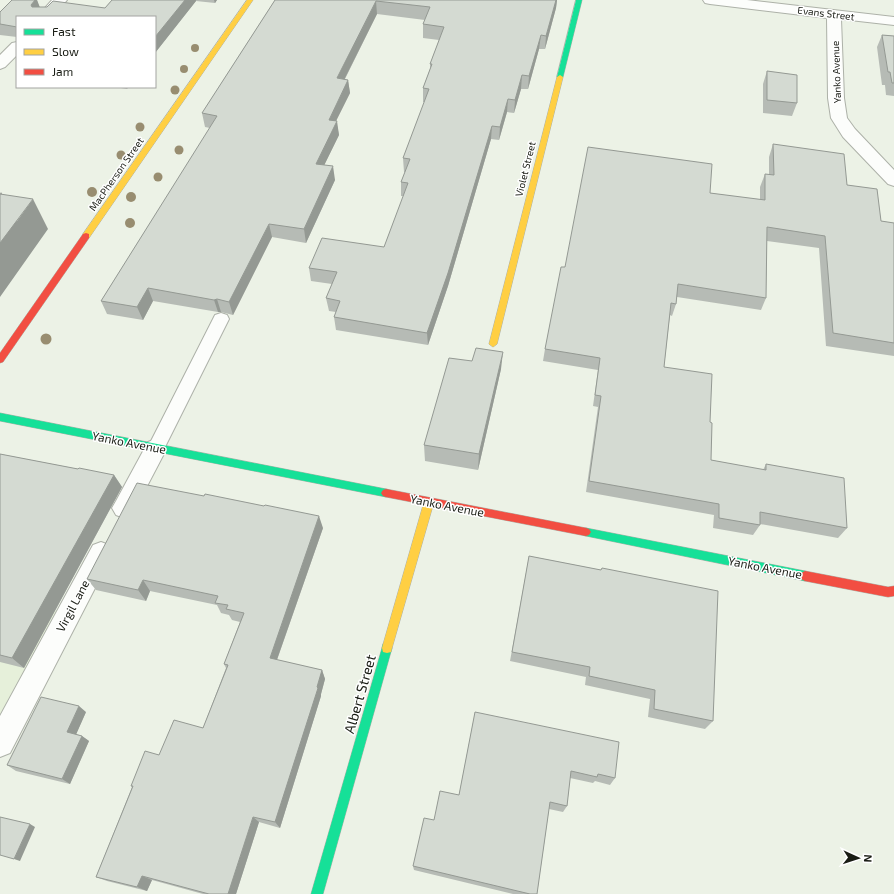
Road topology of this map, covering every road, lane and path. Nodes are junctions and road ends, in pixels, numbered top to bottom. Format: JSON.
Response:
{"nodes":[{"id":1,"x":60,"y":0,"type":"edge"},
{"id":2,"x":250,"y":0,"type":"edge"},
{"id":3,"x":579,"y":0,"type":"edge"},
{"id":4,"x":710,"y":0,"type":"edge"},
{"id":5,"x":834,"y":14,"type":"junction"},
{"id":6,"x":45,"y":16,"type":"edge"},
{"id":7,"x":894,"y":21,"type":"edge"},
{"id":8,"x":16,"y":47,"type":"edge"},
{"id":9,"x":0,"y":64,"type":"edge"},
{"id":10,"x":894,"y":180,"type":"edge"},
{"id":11,"x":221,"y":320,"type":"dead end"},
{"id":12,"x":493,"y":344,"type":"dead end"},
{"id":13,"x":0,"y":360,"type":"edge"},
{"id":14,"x":0,"y":417,"type":"edge"},
{"id":15,"x":156,"y":448,"type":"junction"},
{"id":16,"x":429,"y":502,"type":"junction"},
{"id":17,"x":894,"y":591,"type":"edge"},
{"id":18,"x":0,"y":742,"type":"edge"},
{"id":19,"x":317,"y":894,"type":"edge"}],
"edges":[{"from":1,"to":6,"type":"street"},
{"from":2,"to":13,"type":"street","name":"MacPherson Street"},
{"from":3,"to":12,"type":"street","name":"Violet Street"},
{"from":4,"to":5,"type":"street","name":"Evans Street"},
{"from":5,"to":7,"type":"street","name":"Evans Street"},
{"from":5,"to":10,"type":"street","name":"Yanko Avenue"},
{"from":8,"to":9,"type":"street"},
{"from":11,"to":15,"type":"lane","name":"Virgil Lane"},
{"from":14,"to":15,"type":"street","name":"Yanko Avenue"},
{"from":15,"to":16,"type":"street","name":"Yanko Avenue"},
{"from":15,"to":18,"type":"street","name":"Virgil Lane"},
{"from":16,"to":17,"type":"street","name":"Yanko Avenue"},
{"from":16,"to":19,"type":"street","name":"Albert Street"}]}
